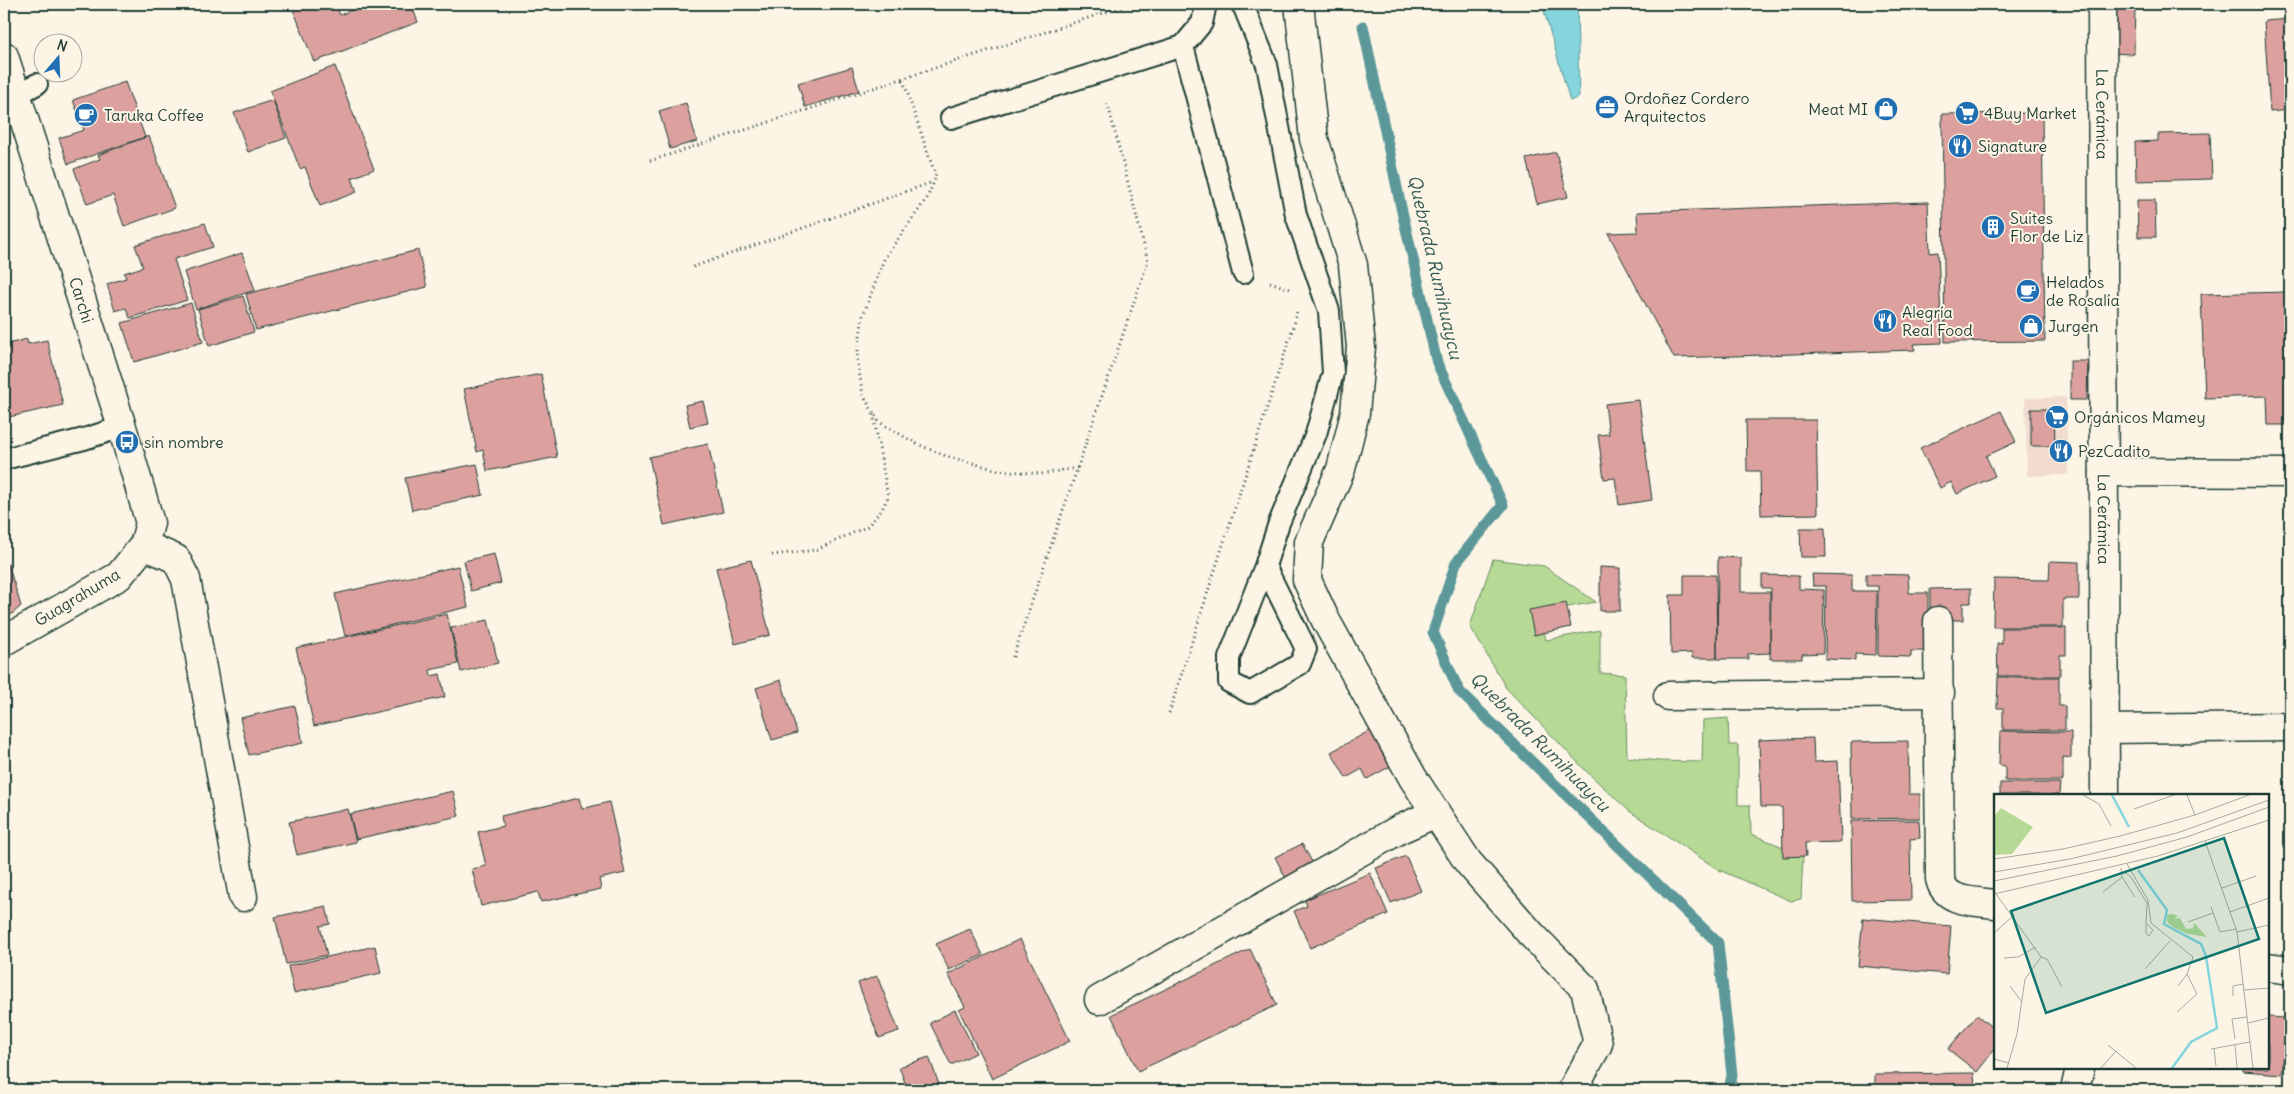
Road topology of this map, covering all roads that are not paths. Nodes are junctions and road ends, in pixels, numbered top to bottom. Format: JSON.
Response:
{"nodes":[{"id":1,"x":1206,"y":4,"type":"edge"},
{"id":2,"x":1241,"y":4,"type":"edge"},
{"id":3,"x":2102,"y":4,"type":"edge"},
{"id":4,"x":1305,"y":10,"type":"edge"},
{"id":5,"x":1183,"y":46,"type":"junction"},
{"id":6,"x":4,"y":56,"type":"edge"},
{"id":7,"x":951,"y":118,"type":"dead end"},
{"id":8,"x":1243,"y":273,"type":"road end"},
{"id":9,"x":122,"y":427,"type":"junction"},
{"id":10,"x":4,"y":459,"type":"edge"},
{"id":11,"x":2104,"y":472,"type":"junction"},
{"id":12,"x":2290,"y":473,"type":"edge"},
{"id":13,"x":144,"y":545,"type":"junction"},
{"id":14,"x":1265,"y":566,"type":"junction"},
{"id":15,"x":1938,"y":621,"type":"dead end"},
{"id":16,"x":4,"y":641,"type":"edge"},
{"id":17,"x":1940,"y":693,"type":"junction"},
{"id":18,"x":1668,"y":696,"type":"dead end"},
{"id":19,"x":2290,"y":727,"type":"edge"},
{"id":20,"x":2105,"y":729,"type":"junction"},
{"id":21,"x":2105,"y":794,"type":"edge"},
{"id":22,"x":1436,"y":813,"type":"junction"},
{"id":23,"x":243,"y":897,"type":"dead end"},
{"id":24,"x":1994,"y":904,"type":"edge"},
{"id":25,"x":2269,"y":967,"type":"edge"},
{"id":26,"x":2290,"y":970,"type":"edge"},
{"id":27,"x":1099,"y":1000,"type":"dead end"},
{"id":28,"x":2080,"y":1069,"type":"edge"},
{"id":29,"x":1572,"y":1090,"type":"edge"},
{"id":30,"x":2075,"y":1090,"type":"edge"}],
"edges":[{"from":1,"to":5,"type":"lane"},
{"from":2,"to":14,"type":"lane"},
{"from":3,"to":11,"type":"street","name":"La Cerámica"},
{"from":4,"to":22,"type":"street"},
{"from":5,"to":7,"type":"lane"},
{"from":5,"to":8,"type":"lane"},
{"from":6,"to":9,"type":"street","name":"Carchi"},
{"from":9,"to":10,"type":"lane"},
{"from":9,"to":13,"type":"street","name":"Carchi"},
{"from":11,"to":12,"type":"street"},
{"from":11,"to":20,"type":"street","name":"La Cerámica"},
{"from":13,"to":16,"type":"street","name":"Guagrahuma"},
{"from":13,"to":23,"type":"street"},
{"from":14,"to":14,"type":"lane"},
{"from":15,"to":17,"type":"street"},
{"from":17,"to":18,"type":"street"},
{"from":17,"to":24,"type":"street"},
{"from":19,"to":20,"type":"street"},
{"from":20,"to":21,"type":"street","name":"La Cerámica"},
{"from":22,"to":27,"type":"street"},
{"from":22,"to":29,"type":"street"},
{"from":25,"to":26,"type":"street"},
{"from":28,"to":30,"type":"street"}]}
